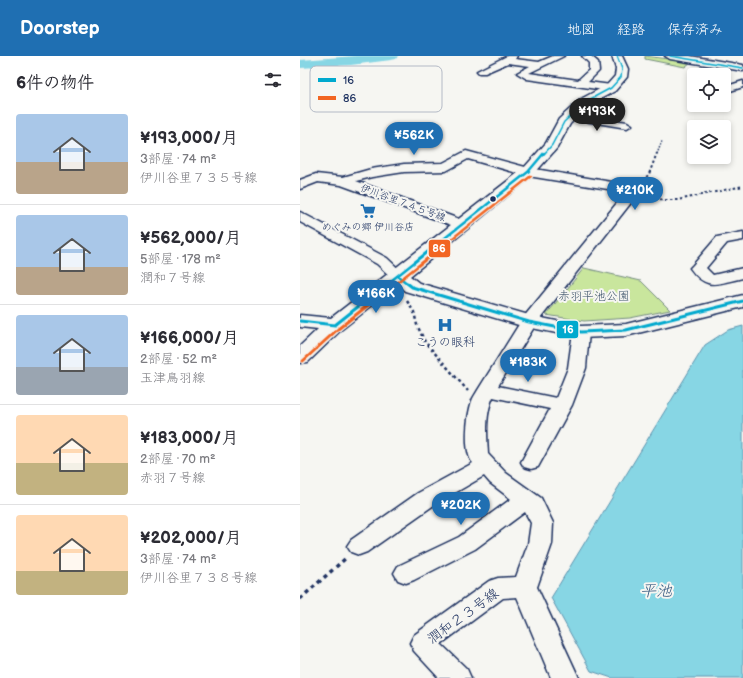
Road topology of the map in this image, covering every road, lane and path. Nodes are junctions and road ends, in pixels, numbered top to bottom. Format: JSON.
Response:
{"nodes":[{"id":1,"x":560,"y":56,"type":"edge"},
{"id":2,"x":586,"y":56,"type":"edge"},
{"id":3,"x":617,"y":56,"type":"edge"},
{"id":4,"x":670,"y":56,"type":"edge"},
{"id":5,"x":510,"y":58,"type":"edge"},
{"id":6,"x":698,"y":58,"type":"edge"},
{"id":7,"x":540,"y":65,"type":"junction"},
{"id":8,"x":743,"y":68,"type":"edge"},
{"id":9,"x":482,"y":70,"type":"dead end"},
{"id":10,"x":580,"y":84,"type":"junction"},
{"id":11,"x":742,"y":84,"type":"edge"},
{"id":12,"x":731,"y":87,"type":"edge"},
{"id":13,"x":611,"y":88,"type":"junction"},
{"id":14,"x":570,"y":116,"type":"junction"},
{"id":15,"x":628,"y":125,"type":"dead end"},
{"id":16,"x":662,"y":141,"type":"dead end"},
{"id":17,"x":528,"y":172,"type":"junction"},
{"id":18,"x":344,"y":181,"type":"junction"},
{"id":19,"x":300,"y":185,"type":"edge"},
{"id":20,"x":743,"y":186,"type":"edge"},
{"id":21,"x":635,"y":190,"type":"junction"},
{"id":22,"x":300,"y":216,"type":"edge"},
{"id":23,"x":462,"y":225,"type":"junction"},
{"id":24,"x":743,"y":236,"type":"edge"},
{"id":25,"x":743,"y":272,"type":"edge"},
{"id":26,"x":396,"y":278,"type":"junction"},
{"id":27,"x":743,"y":301,"type":"edge"},
{"id":28,"x":300,"y":321,"type":"edge"},
{"id":29,"x":529,"y":322,"type":"junction"},
{"id":30,"x":334,"y":325,"type":"junction"},
{"id":31,"x":581,"y":332,"type":"junction"},
{"id":32,"x":300,"y":357,"type":"edge"},
{"id":33,"x":484,"y":398,"type":"junction"},
{"id":34,"x":562,"y":405,"type":"junction"},
{"id":35,"x":531,"y":462,"type":"dead end"},
{"id":36,"x":486,"y":465,"type":"junction"},
{"id":37,"x":527,"y":499,"type":"junction"},
{"id":38,"x":359,"y":546,"type":"joint"},
{"id":39,"x":406,"y":573,"type":"dead end"},
{"id":40,"x":525,"y":587,"type":"junction"},
{"id":41,"x":300,"y":599,"type":"edge"},
{"id":42,"x":457,"y":678,"type":"edge"},
{"id":43,"x":565,"y":678,"type":"edge"}],
"edges":[{"from":1,"to":7,"type":"street"},
{"from":2,"to":10,"type":"street"},
{"from":3,"to":13,"type":"street"},
{"from":4,"to":6,"type":"street"},
{"from":5,"to":7,"type":"street"},
{"from":5,"to":9,"type":"street"},
{"from":6,"to":8,"type":"street"},
{"from":7,"to":10,"type":"street"},
{"from":10,"to":13,"type":"street"},
{"from":11,"to":12,"type":"street"},
{"from":13,"to":14,"type":"street"},
{"from":14,"to":15,"type":"street"},
{"from":14,"to":17,"type":"street"},
{"from":16,"to":21,"type":"path"},
{"from":17,"to":18,"type":"street"},
{"from":17,"to":21,"type":"street"},
{"from":17,"to":23,"type":"street"},
{"from":18,"to":19,"type":"street"},
{"from":18,"to":23,"type":"street","name":"伊川谷里７４５号線"},
{"from":20,"to":21,"type":"path"},
{"from":21,"to":29,"type":"street"},
{"from":22,"to":26,"type":"street"},
{"from":23,"to":26,"type":"street"},
{"from":24,"to":25,"type":"street"},
{"from":26,"to":29,"type":"street"},
{"from":26,"to":30,"type":"street"},
{"from":26,"to":33,"type":"path"},
{"from":27,"to":31,"type":"street"},
{"from":28,"to":30,"type":"street"},
{"from":29,"to":31,"type":"street"},
{"from":29,"to":33,"type":"street"},
{"from":30,"to":32,"type":"street"},
{"from":31,"to":34,"type":"street"},
{"from":33,"to":34,"type":"street"},
{"from":33,"to":36,"type":"street"},
{"from":34,"to":35,"type":"street"},
{"from":36,"to":37,"type":"street"},
{"from":36,"to":38,"type":"street"},
{"from":37,"to":39,"type":"street"},
{"from":37,"to":40,"type":"street"},
{"from":38,"to":41,"type":"path"},
{"from":40,"to":42,"type":"street","name":"潤和２３号線"},
{"from":40,"to":43,"type":"street"}]}
